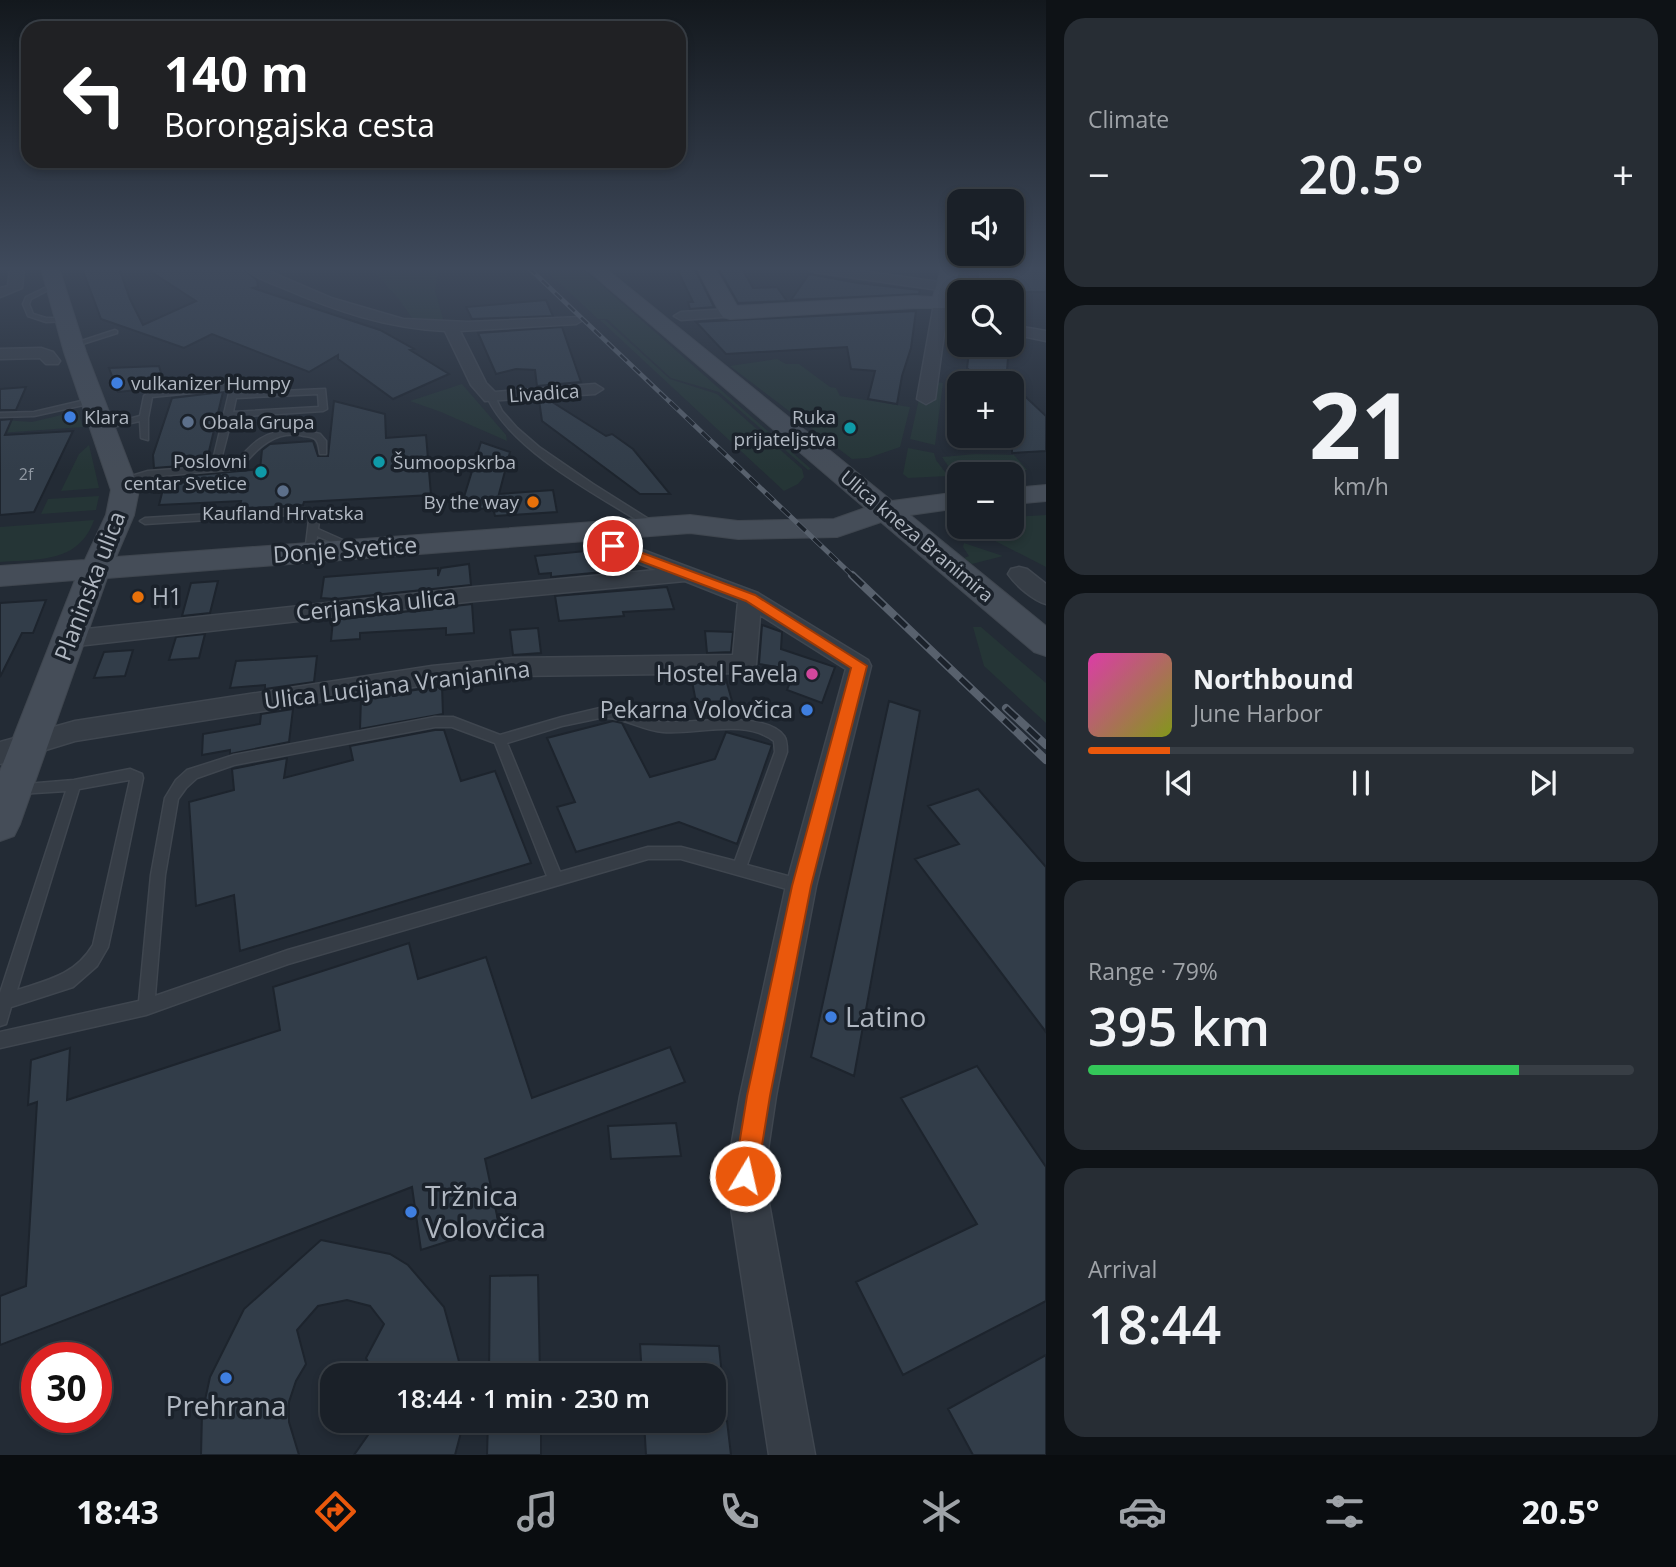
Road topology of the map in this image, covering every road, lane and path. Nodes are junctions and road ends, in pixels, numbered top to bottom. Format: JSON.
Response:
{"nodes":[{"id":1,"x":70,"y":336,"type":"edge"},
{"id":2,"x":108,"y":336,"type":"edge"},
{"id":3,"x":455,"y":336,"type":"edge"},
{"id":4,"x":676,"y":336,"type":"edge"},
{"id":5,"x":939,"y":336,"type":"edge"},
{"id":6,"x":76,"y":353,"type":"junction"},
{"id":7,"x":0,"y":354,"type":"edge"},
{"id":8,"x":52,"y":361,"type":"junction"},
{"id":9,"x":0,"y":369,"type":"edge"},
{"id":10,"x":595,"y":389,"type":"dead end"},
{"id":11,"x":233,"y":396,"type":"junction"},
{"id":12,"x":491,"y":397,"type":"junction"},
{"id":13,"x":926,"y":399,"type":"dead end"},
{"id":14,"x":94,"y":400,"type":"junction"},
{"id":15,"x":0,"y":415,"type":"edge"},
{"id":16,"x":228,"y":415,"type":"junction"},
{"id":17,"x":144,"y":418,"type":"junction"},
{"id":18,"x":103,"y":427,"type":"junction"},
{"id":19,"x":145,"y":439,"type":"dead end"},
{"id":20,"x":323,"y":452,"type":"dead end"},
{"id":21,"x":218,"y":456,"type":"dead end"},
{"id":22,"x":122,"y":480,"type":"junction"},
{"id":23,"x":1046,"y":493,"type":"edge"},
{"id":24,"x":1024,"y":495,"type":"edge"},
{"id":25,"x":947,"y":502,"type":"edge"},
{"id":26,"x":887,"y":510,"type":"junction"},
{"id":27,"x":145,"y":521,"type":"dead end"},
{"id":28,"x":655,"y":527,"type":"junction"},
{"id":29,"x":311,"y":542,"type":"junction"},
{"id":30,"x":613,"y":546,"type":"dead end"},
{"id":31,"x":96,"y":569,"type":"junction"},
{"id":32,"x":685,"y":574,"type":"junction"},
{"id":33,"x":1019,"y":574,"type":"dead end"},
{"id":34,"x":0,"y":576,"type":"edge"},
{"id":35,"x":1046,"y":596,"type":"edge"},
{"id":36,"x":750,"y":598,"type":"junction"},
{"id":37,"x":68,"y":639,"type":"junction"},
{"id":38,"x":1046,"y":644,"type":"edge"},
{"id":39,"x":500,"y":740,"type":"junction"},
{"id":40,"x":15,"y":748,"type":"edge"},
{"id":41,"x":74,"y":785,"type":"junction"},
{"id":42,"x":6,"y":807,"type":"edge"},
{"id":43,"x":739,"y":869,"type":"junction"},
{"id":44,"x":556,"y":880,"type":"junction"},
{"id":45,"x":802,"y":886,"type":"junction"},
{"id":46,"x":6,"y":1001,"type":"junction"},
{"id":47,"x":146,"y":1007,"type":"junction"},
{"id":48,"x":0,"y":1018,"type":"edge"},
{"id":49,"x":0,"y":1040,"type":"edge"},
{"id":50,"x":792,"y":1455,"type":"edge"}],
"edges":[{"from":1,"to":6,"type":"street","name":"Planinska ulica"},
{"from":2,"to":6,"type":"lane"},
{"from":3,"to":12,"type":"street","name":"Livadica"},
{"from":4,"to":26,"type":"street","name":"Ulica kneza Branimira"},
{"from":5,"to":13,"type":"street"},
{"from":6,"to":8,"type":"street"},
{"from":6,"to":14,"type":"street","name":"Planinska ulica"},
{"from":7,"to":8,"type":"street"},
{"from":8,"to":9,"type":"street"},
{"from":10,"to":12,"type":"street","name":"Livadica"},
{"from":11,"to":16,"type":"lane"},
{"from":11,"to":16,"type":"lane"},
{"from":11,"to":17,"type":"lane"},
{"from":12,"to":28,"type":"lane"},
{"from":14,"to":15,"type":"lane"},
{"from":14,"to":18,"type":"street","name":"Planinska ulica"},
{"from":16,"to":21,"type":"lane"},
{"from":17,"to":18,"type":"lane"},
{"from":17,"to":19,"type":"lane"},
{"from":18,"to":22,"type":"street","name":"Planinska ulica"},
{"from":20,"to":22,"type":"lane"},
{"from":22,"to":31,"type":"street","name":"Planinska ulica"},
{"from":23,"to":24,"type":"street"},
{"from":25,"to":26,"type":"street","name":"Donje Svetice"},
{"from":26,"to":28,"type":"street","name":"Donje Svetice"},
{"from":26,"to":38,"type":"street","name":"Ulica kneza Branimira"},
{"from":27,"to":29,"type":"lane"},
{"from":28,"to":29,"type":"street","name":"Donje Svetice"},
{"from":29,"to":31,"type":"street","name":"Donje Svetice"},
{"from":30,"to":32,"type":"street"},
{"from":31,"to":34,"type":"street","name":"Donje Svetice"},
{"from":31,"to":37,"type":"street","name":"Planinska ulica"},
{"from":32,"to":36,"type":"street"},
{"from":32,"to":37,"type":"street","name":"Cerjanska ulica"},
{"from":33,"to":35,"type":"street"},
{"from":36,"to":40,"type":"street","name":"Ulica Lucijana Vranjanina"},
{"from":36,"to":45,"type":"street"},
{"from":37,"to":40,"type":"street","name":"Planinska ulica"},
{"from":39,"to":43,"type":"lane"},
{"from":39,"to":44,"type":"lane"},
{"from":39,"to":47,"type":"lane"},
{"from":40,"to":42,"type":"street","name":"Planinska ulica"},
{"from":41,"to":42,"type":"lane"},
{"from":41,"to":46,"type":"lane"},
{"from":41,"to":46,"type":"lane"},
{"from":43,"to":44,"type":"lane"},
{"from":43,"to":45,"type":"lane"},
{"from":44,"to":47,"type":"lane"},
{"from":45,"to":50,"type":"street"},
{"from":46,"to":48,"type":"lane"},
{"from":47,"to":49,"type":"lane"}]}
